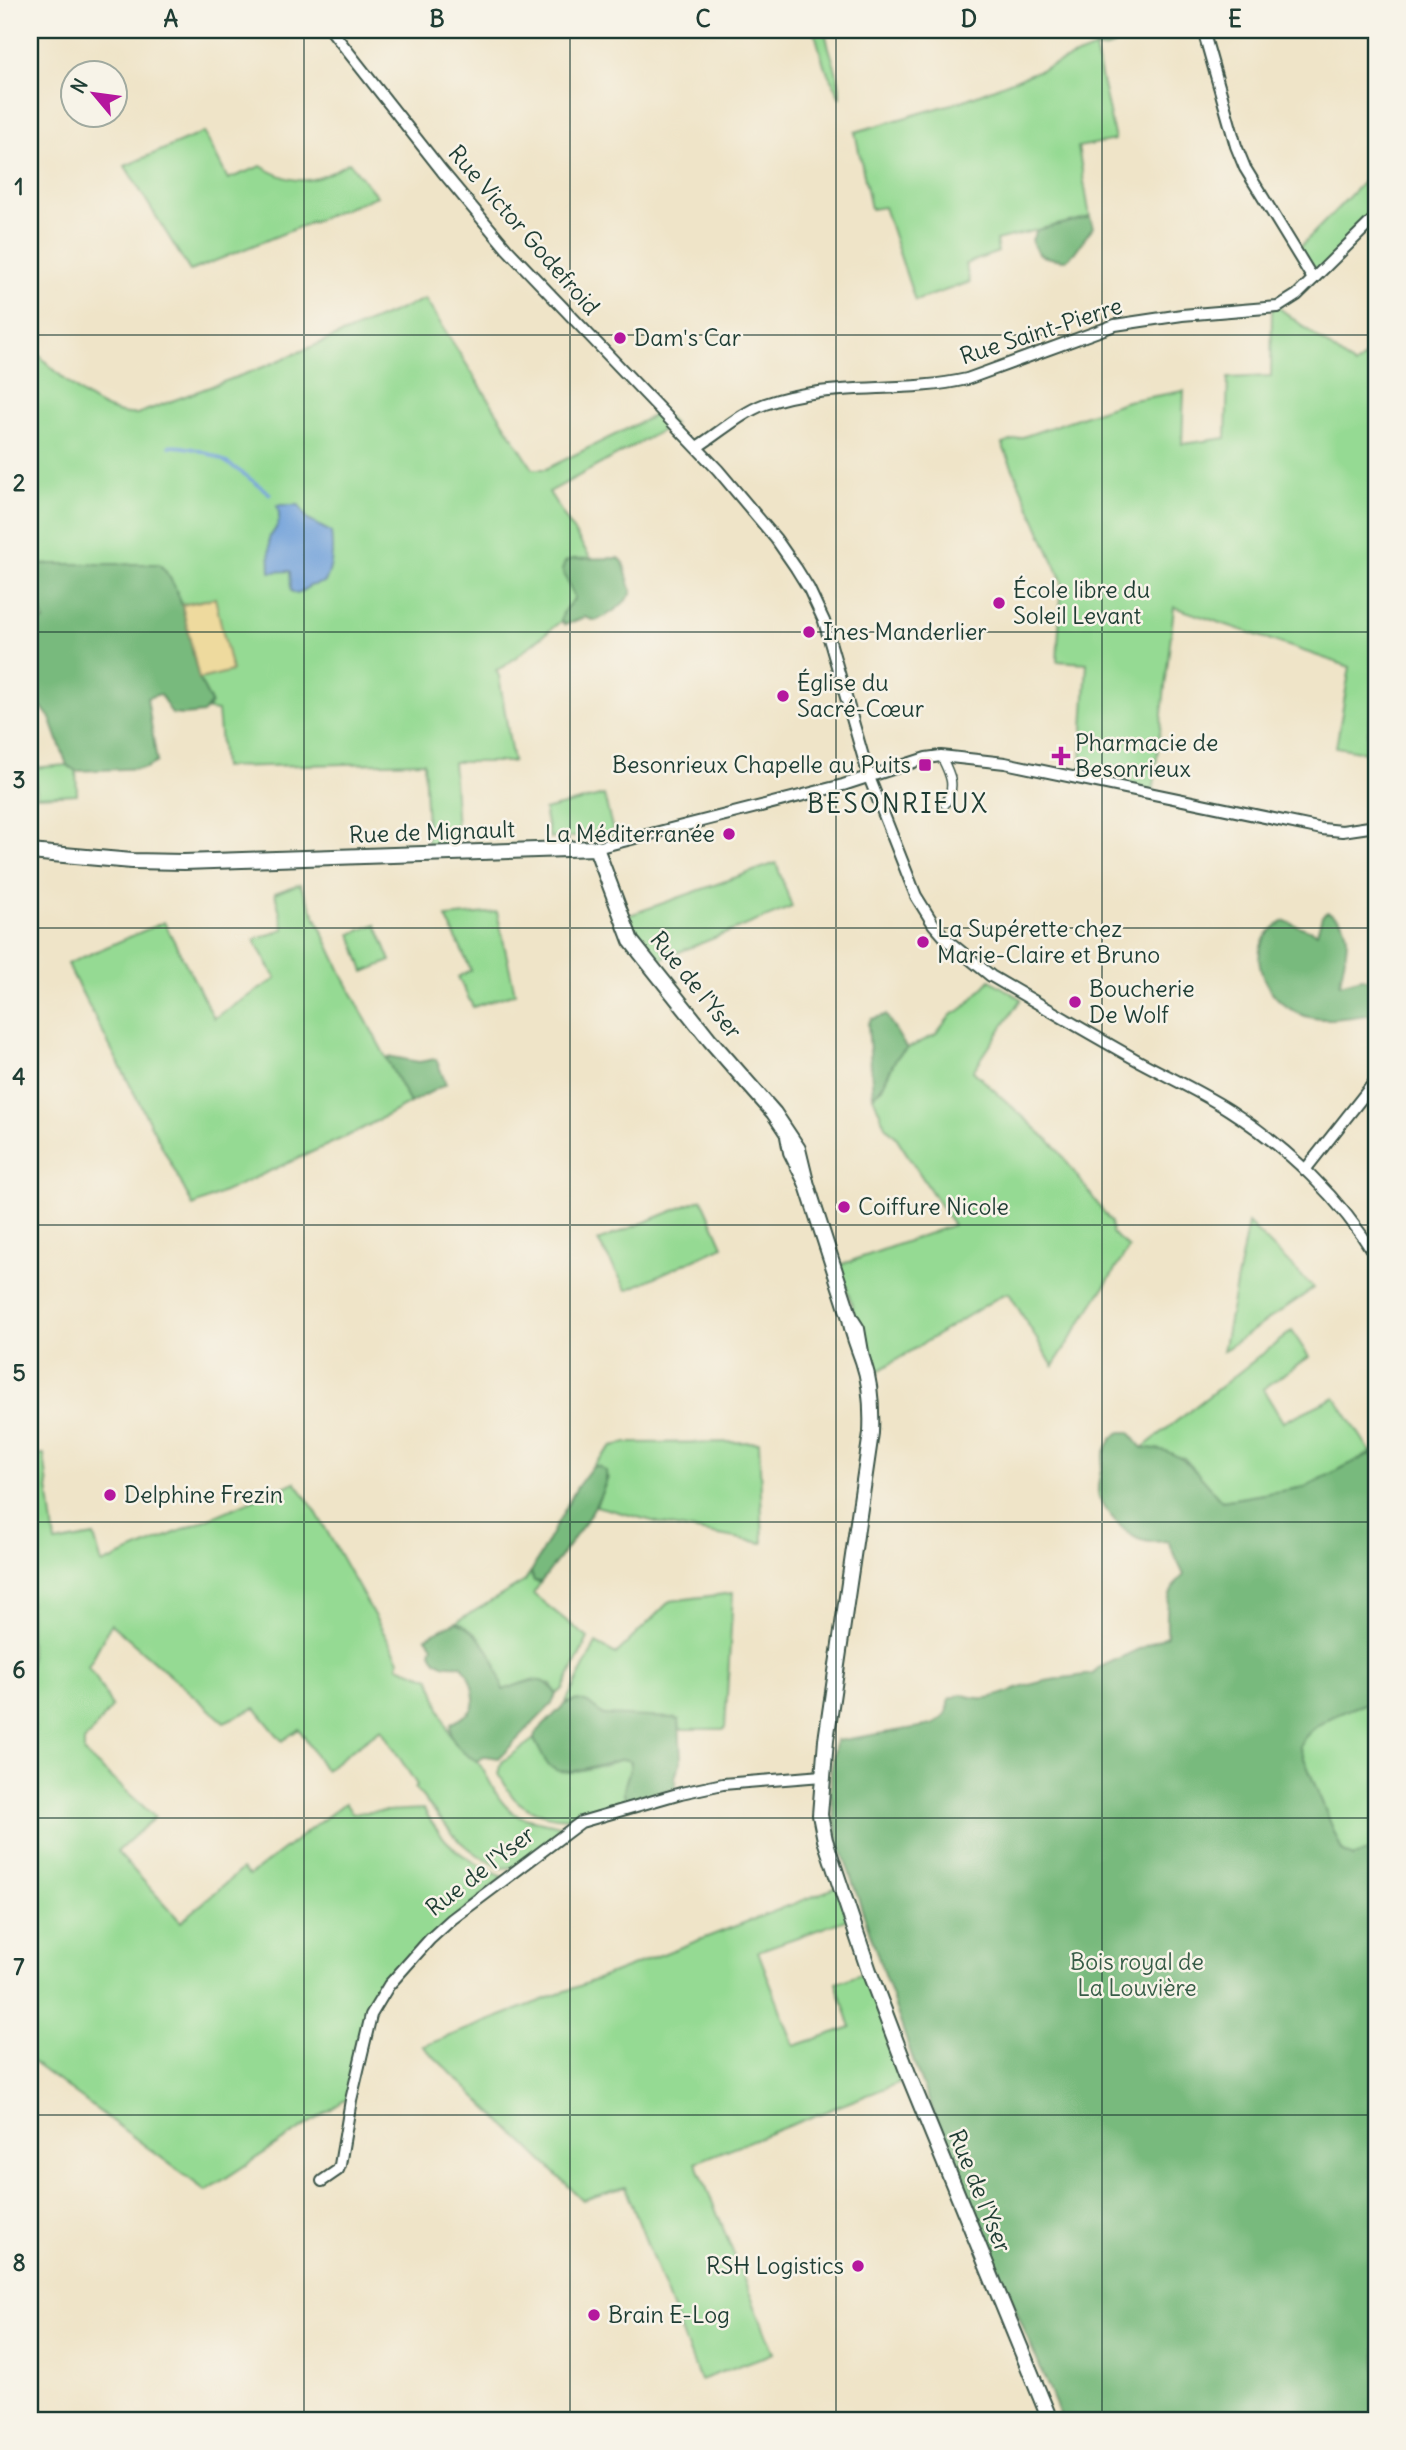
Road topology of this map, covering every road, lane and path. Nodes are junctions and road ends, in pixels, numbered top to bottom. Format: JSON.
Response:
{"nodes":[{"id":1,"x":331,"y":30,"type":"edge"},
{"id":2,"x":1203,"y":30,"type":"edge"},
{"id":3,"x":1376,"y":216,"type":"edge"},
{"id":4,"x":1313,"y":279,"type":"junction"},
{"id":5,"x":697,"y":447,"type":"junction"},
{"id":6,"x":941,"y":756,"type":"junction"},
{"id":7,"x":869,"y":777,"type":"junction"},
{"id":8,"x":945,"y":804,"type":"dead end"},
{"id":9,"x":1376,"y":826,"type":"edge"},
{"id":10,"x":596,"y":848,"type":"junction"},
{"id":11,"x":30,"y":852,"type":"edge"},
{"id":12,"x":1376,"y":1080,"type":"edge"},
{"id":13,"x":1305,"y":1170,"type":"junction"},
{"id":14,"x":1376,"y":1257,"type":"edge"},
{"id":15,"x":822,"y":1776,"type":"junction"},
{"id":16,"x":322,"y":2182,"type":"dead end"},
{"id":17,"x":1050,"y":2420,"type":"edge"}],
"edges":[{"from":1,"to":5,"type":"street","name":"Rue Victor Godefroid"},
{"from":2,"to":4,"type":"street"},
{"from":3,"to":4,"type":"street","name":"Rue Saint-Pierre"},
{"from":4,"to":5,"type":"street","name":"Rue Saint-Pierre"},
{"from":5,"to":7,"type":"street","name":"Rue Victor Godefroid"},
{"from":6,"to":7,"type":"street","name":"Rue de Mignault"},
{"from":6,"to":8,"type":"street"},
{"from":6,"to":9,"type":"street","name":"Rue de Mignault"},
{"from":7,"to":10,"type":"street","name":"Rue de Mignault"},
{"from":7,"to":13,"type":"street","name":"Rue Victor Godefroid"},
{"from":10,"to":11,"type":"street","name":"Rue de Mignault"},
{"from":10,"to":15,"type":"street","name":"Rue de l'Yser"},
{"from":12,"to":13,"type":"street"},
{"from":13,"to":14,"type":"street","name":"Rue Victor Godefroid"},
{"from":15,"to":16,"type":"street","name":"Rue de l'Yser"},
{"from":15,"to":17,"type":"street","name":"Rue de l'Yser"}]}
